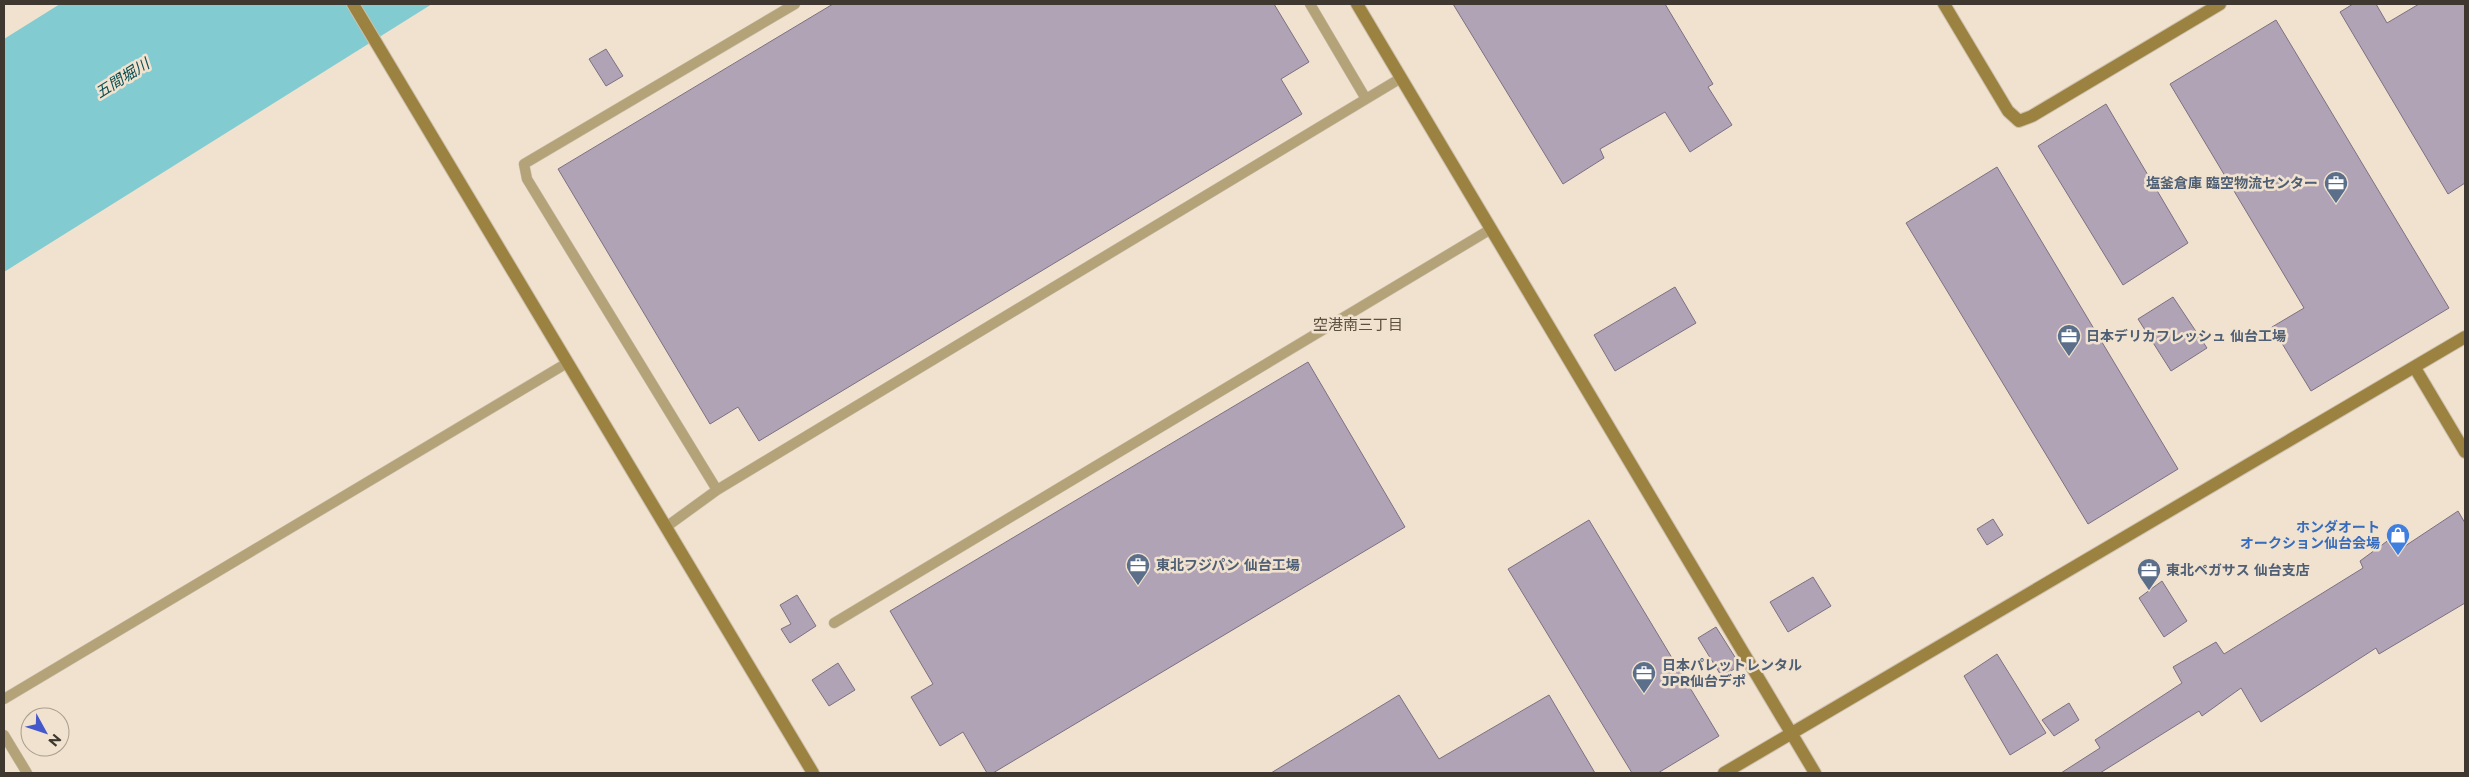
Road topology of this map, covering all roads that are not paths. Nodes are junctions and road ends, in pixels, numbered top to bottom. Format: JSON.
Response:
{"nodes":[{"id":1,"x":353,"y":4,"type":"edge"},
{"id":2,"x":795,"y":4,"type":"edge"},
{"id":3,"x":1310,"y":4,"type":"edge"},
{"id":4,"x":1357,"y":4,"type":"edge"},
{"id":5,"x":1944,"y":4,"type":"edge"},
{"id":6,"x":2220,"y":4,"type":"edge"},
{"id":7,"x":1401,"y":78,"type":"junction"},
{"id":8,"x":1366,"y":99,"type":"junction"},
{"id":9,"x":1491,"y":229,"type":"junction"},
{"id":10,"x":2465,"y":337,"type":"edge"},
{"id":11,"x":568,"y":363,"type":"junction"},
{"id":12,"x":2415,"y":368,"type":"junction"},
{"id":13,"x":2465,"y":452,"type":"edge"},
{"id":14,"x":717,"y":490,"type":"junction"},
{"id":15,"x":666,"y":527,"type":"junction"},
{"id":16,"x":834,"y":623,"type":"dead end"},
{"id":17,"x":4,"y":699,"type":"edge"},
{"id":18,"x":1791,"y":733,"type":"junction"},
{"id":19,"x":4,"y":735,"type":"edge"},
{"id":20,"x":27,"y":773,"type":"edge"},
{"id":21,"x":813,"y":773,"type":"edge"},
{"id":22,"x":1724,"y":773,"type":"edge"},
{"id":23,"x":1815,"y":773,"type":"edge"}],
"edges":[{"from":1,"to":11,"type":"street"},
{"from":2,"to":14,"type":"lane"},
{"from":3,"to":8,"type":"lane"},
{"from":4,"to":7,"type":"street"},
{"from":5,"to":6,"type":"street"},
{"from":7,"to":8,"type":"lane"},
{"from":7,"to":9,"type":"street"},
{"from":8,"to":14,"type":"lane"},
{"from":9,"to":16,"type":"lane"},
{"from":9,"to":18,"type":"street"},
{"from":10,"to":12,"type":"street"},
{"from":11,"to":15,"type":"street"},
{"from":11,"to":17,"type":"lane"},
{"from":12,"to":13,"type":"street"},
{"from":12,"to":18,"type":"street"},
{"from":14,"to":15,"type":"lane"},
{"from":15,"to":21,"type":"street"},
{"from":18,"to":22,"type":"street"},
{"from":18,"to":23,"type":"street"},
{"from":19,"to":20,"type":"lane"}]}
